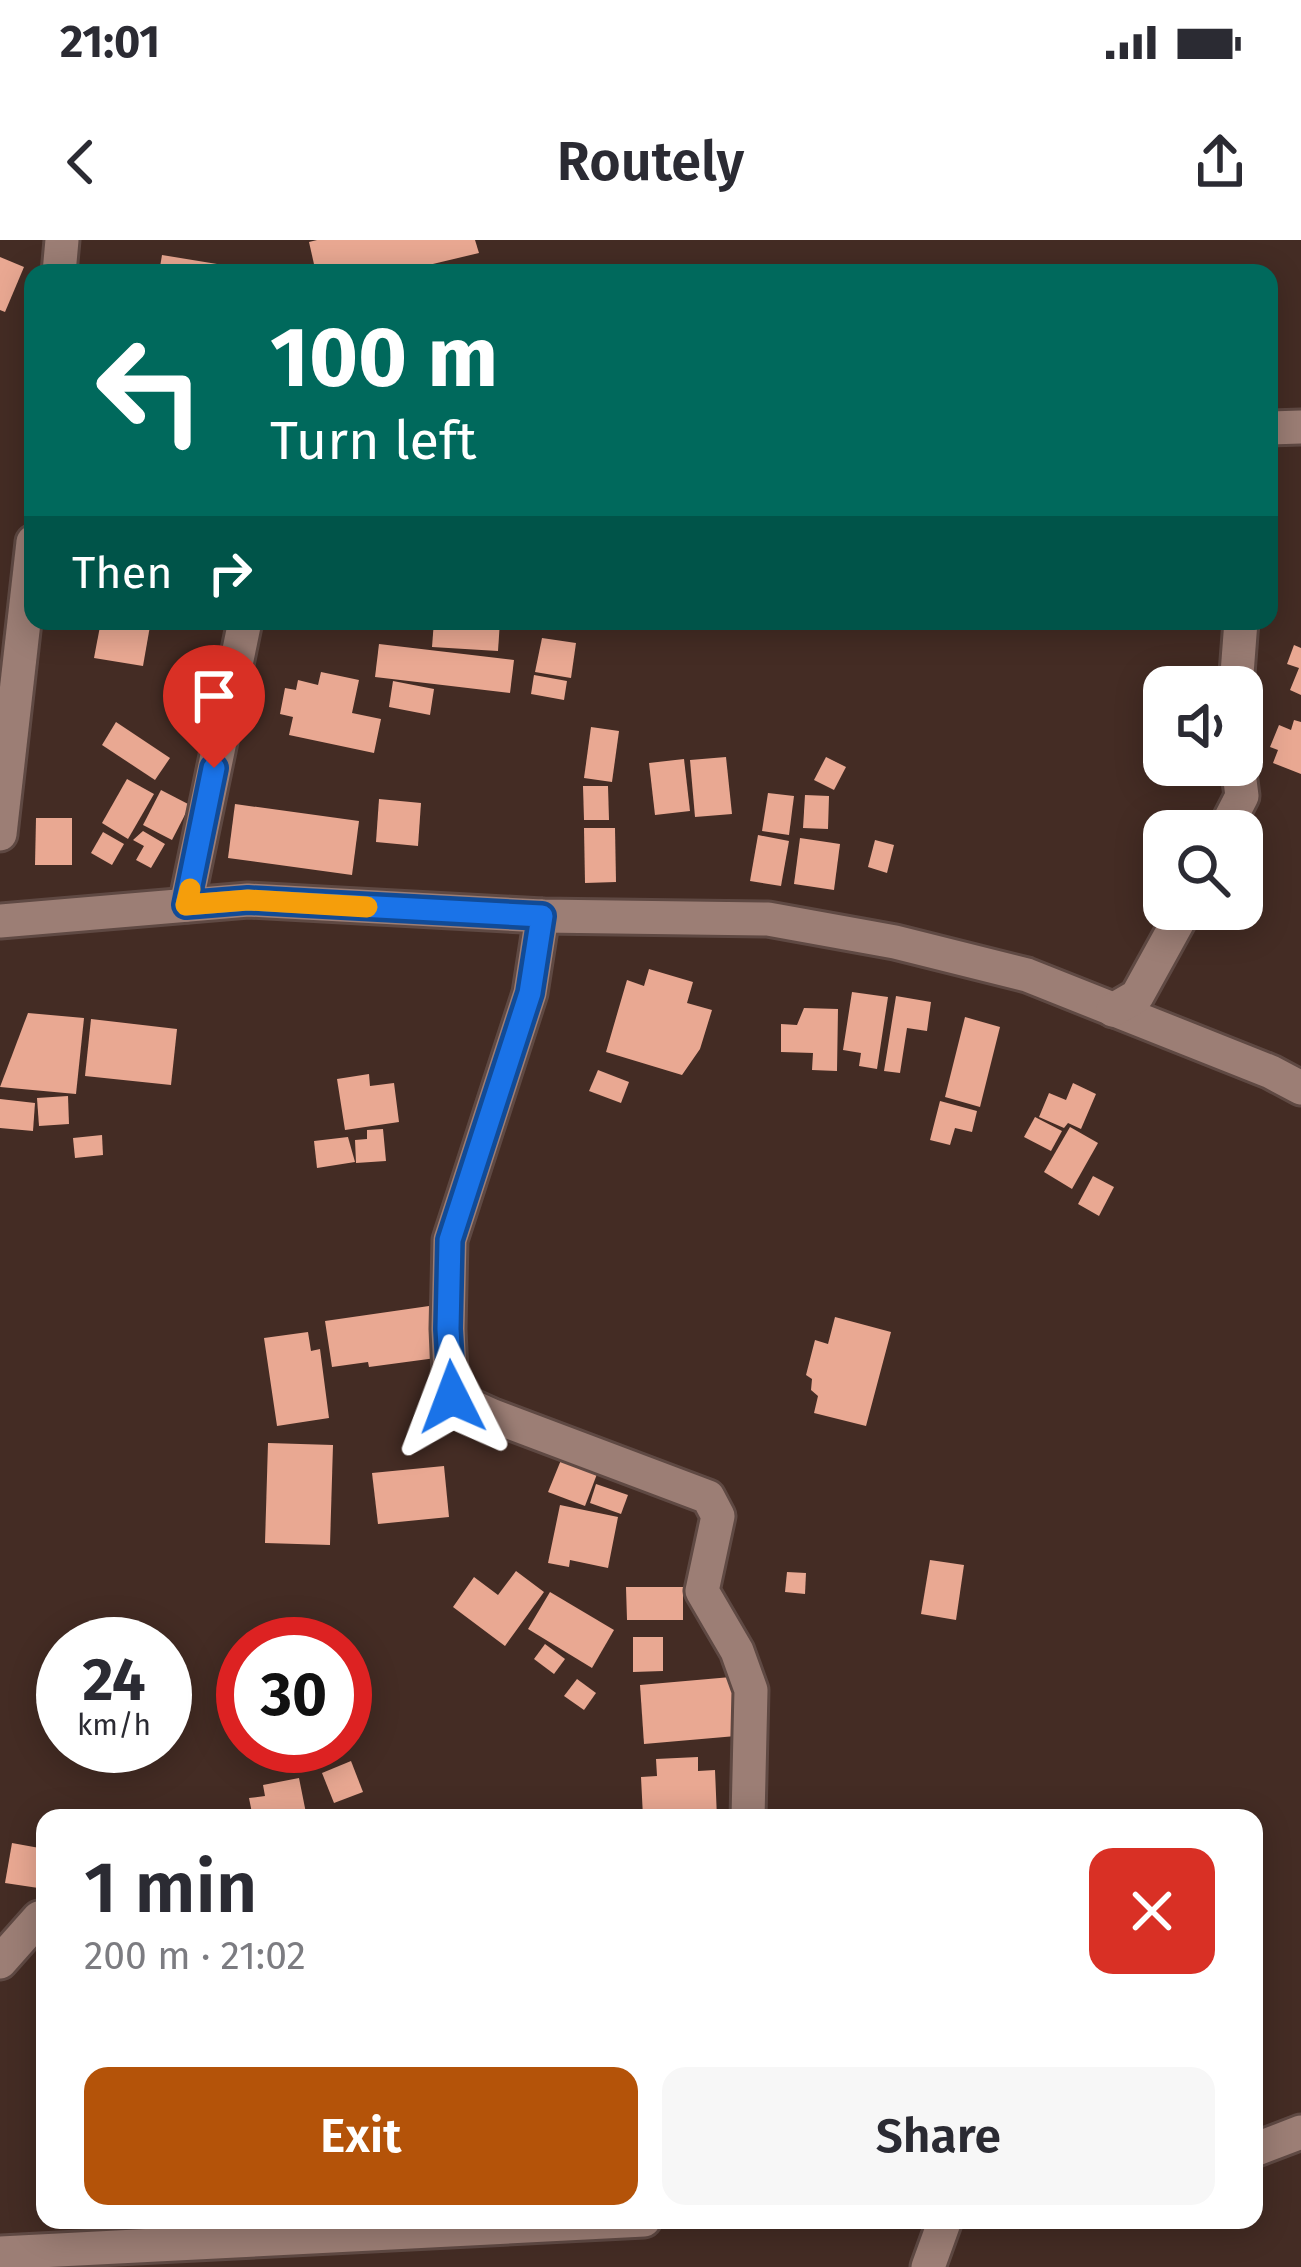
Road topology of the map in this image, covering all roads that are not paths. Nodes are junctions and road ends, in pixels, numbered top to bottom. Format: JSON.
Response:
{"nodes":[{"id":1,"x":24,"y":622,"type":"edge"},
{"id":2,"x":243,"y":630,"type":"edge"},
{"id":3,"x":1240,"y":630,"type":"edge"},
{"id":4,"x":1238,"y":666,"type":"edge"},
{"id":5,"x":0,"y":834,"type":"edge"},
{"id":6,"x":186,"y":905,"type":"junction"},
{"id":7,"x":542,"y":916,"type":"junction"},
{"id":8,"x":0,"y":921,"type":"edge"},
{"id":9,"x":1173,"y":930,"type":"edge"},
{"id":10,"x":1113,"y":1010,"type":"junction"},
{"id":11,"x":1301,"y":1088,"type":"edge"},
{"id":12,"x":748,"y":1809,"type":"edge"},
{"id":13,"x":36,"y":1921,"type":"edge"},
{"id":14,"x":0,"y":1962,"type":"edge"},
{"id":15,"x":1301,"y":2132,"type":"edge"},
{"id":16,"x":1263,"y":2147,"type":"edge"},
{"id":17,"x":509,"y":2229,"type":"edge"},
{"id":18,"x":942,"y":2229,"type":"edge"},
{"id":19,"x":0,"y":2253,"type":"edge"},
{"id":20,"x":74,"y":2258,"type":"edge"},
{"id":21,"x":928,"y":2267,"type":"edge"}],
"edges":[{"from":1,"to":5,"type":"street"},
{"from":2,"to":6,"type":"street"},
{"from":3,"to":4,"type":"street"},
{"from":6,"to":7,"type":"street"},
{"from":6,"to":8,"type":"street"},
{"from":7,"to":10,"type":"street"},
{"from":7,"to":12,"type":"street"},
{"from":9,"to":10,"type":"street"},
{"from":10,"to":11,"type":"street"},
{"from":13,"to":14,"type":"street"},
{"from":15,"to":16,"type":"street"},
{"from":17,"to":20,"type":"street"},
{"from":18,"to":21,"type":"street"},
{"from":19,"to":20,"type":"street"}]}
